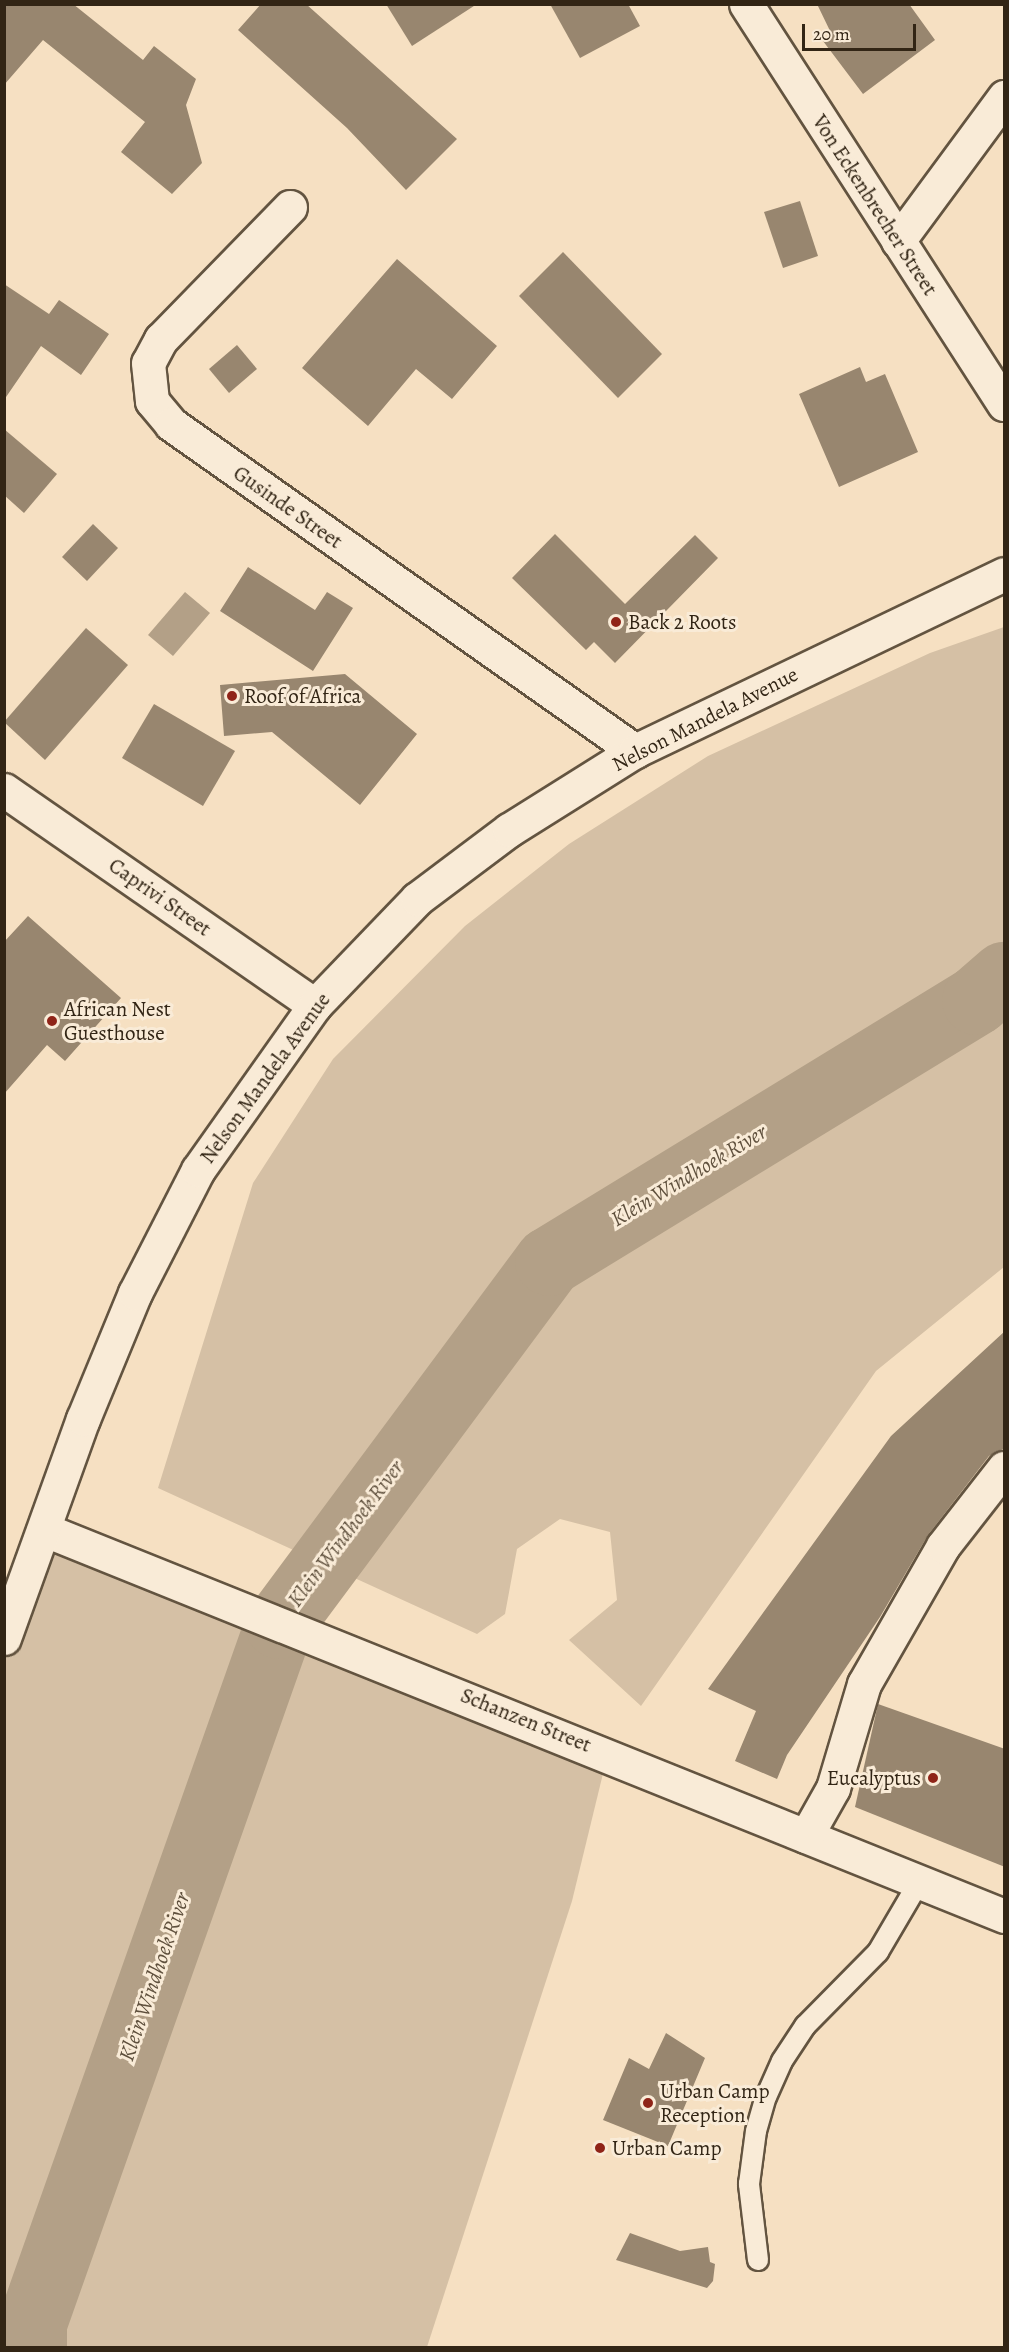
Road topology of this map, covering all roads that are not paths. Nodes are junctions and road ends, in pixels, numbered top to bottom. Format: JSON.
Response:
{"nodes":[{"id":1,"x":746,"y":4,"type":"edge"},
{"id":2,"x":1005,"y":97,"type":"edge"},
{"id":3,"x":290,"y":207,"type":"dead end"},
{"id":4,"x":898,"y":241,"type":"junction"},
{"id":5,"x":1005,"y":404,"type":"edge"},
{"id":6,"x":1005,"y":574,"type":"edge"},
{"id":7,"x":635,"y":751,"type":"junction"},
{"id":8,"x":4,"y":790,"type":"edge"},
{"id":9,"x":315,"y":1005,"type":"junction"},
{"id":10,"x":1005,"y":1468,"type":"edge"},
{"id":11,"x":45,"y":1530,"type":"junction"},
{"id":12,"x":4,"y":1638,"type":"edge"},
{"id":13,"x":806,"y":1836,"type":"junction"},
{"id":14,"x":919,"y":1882,"type":"junction"},
{"id":15,"x":1005,"y":1916,"type":"edge"},
{"id":16,"x":758,"y":2260,"type":"dead end"}],
"edges":[{"from":1,"to":4,"type":"street","name":"Von Eckenbrecher Street"},
{"from":2,"to":4,"type":"street"},
{"from":3,"to":7,"type":"street","name":"Gusinde Street"},
{"from":4,"to":5,"type":"street","name":"Von Eckenbrecher Street"},
{"from":6,"to":7,"type":"street","name":"Nelson Mandela Avenue"},
{"from":7,"to":9,"type":"street","name":"Nelson Mandela Avenue"},
{"from":8,"to":9,"type":"street","name":"Caprivi Street"},
{"from":9,"to":11,"type":"street","name":"Nelson Mandela Avenue"},
{"from":10,"to":13,"type":"street"},
{"from":11,"to":12,"type":"street","name":"Nelson Mandela Avenue"},
{"from":11,"to":13,"type":"street","name":"Schanzen Street"},
{"from":13,"to":14,"type":"street","name":"Schanzen Street"},
{"from":14,"to":15,"type":"street","name":"Schanzen Street"},
{"from":14,"to":16,"type":"lane"}]}
